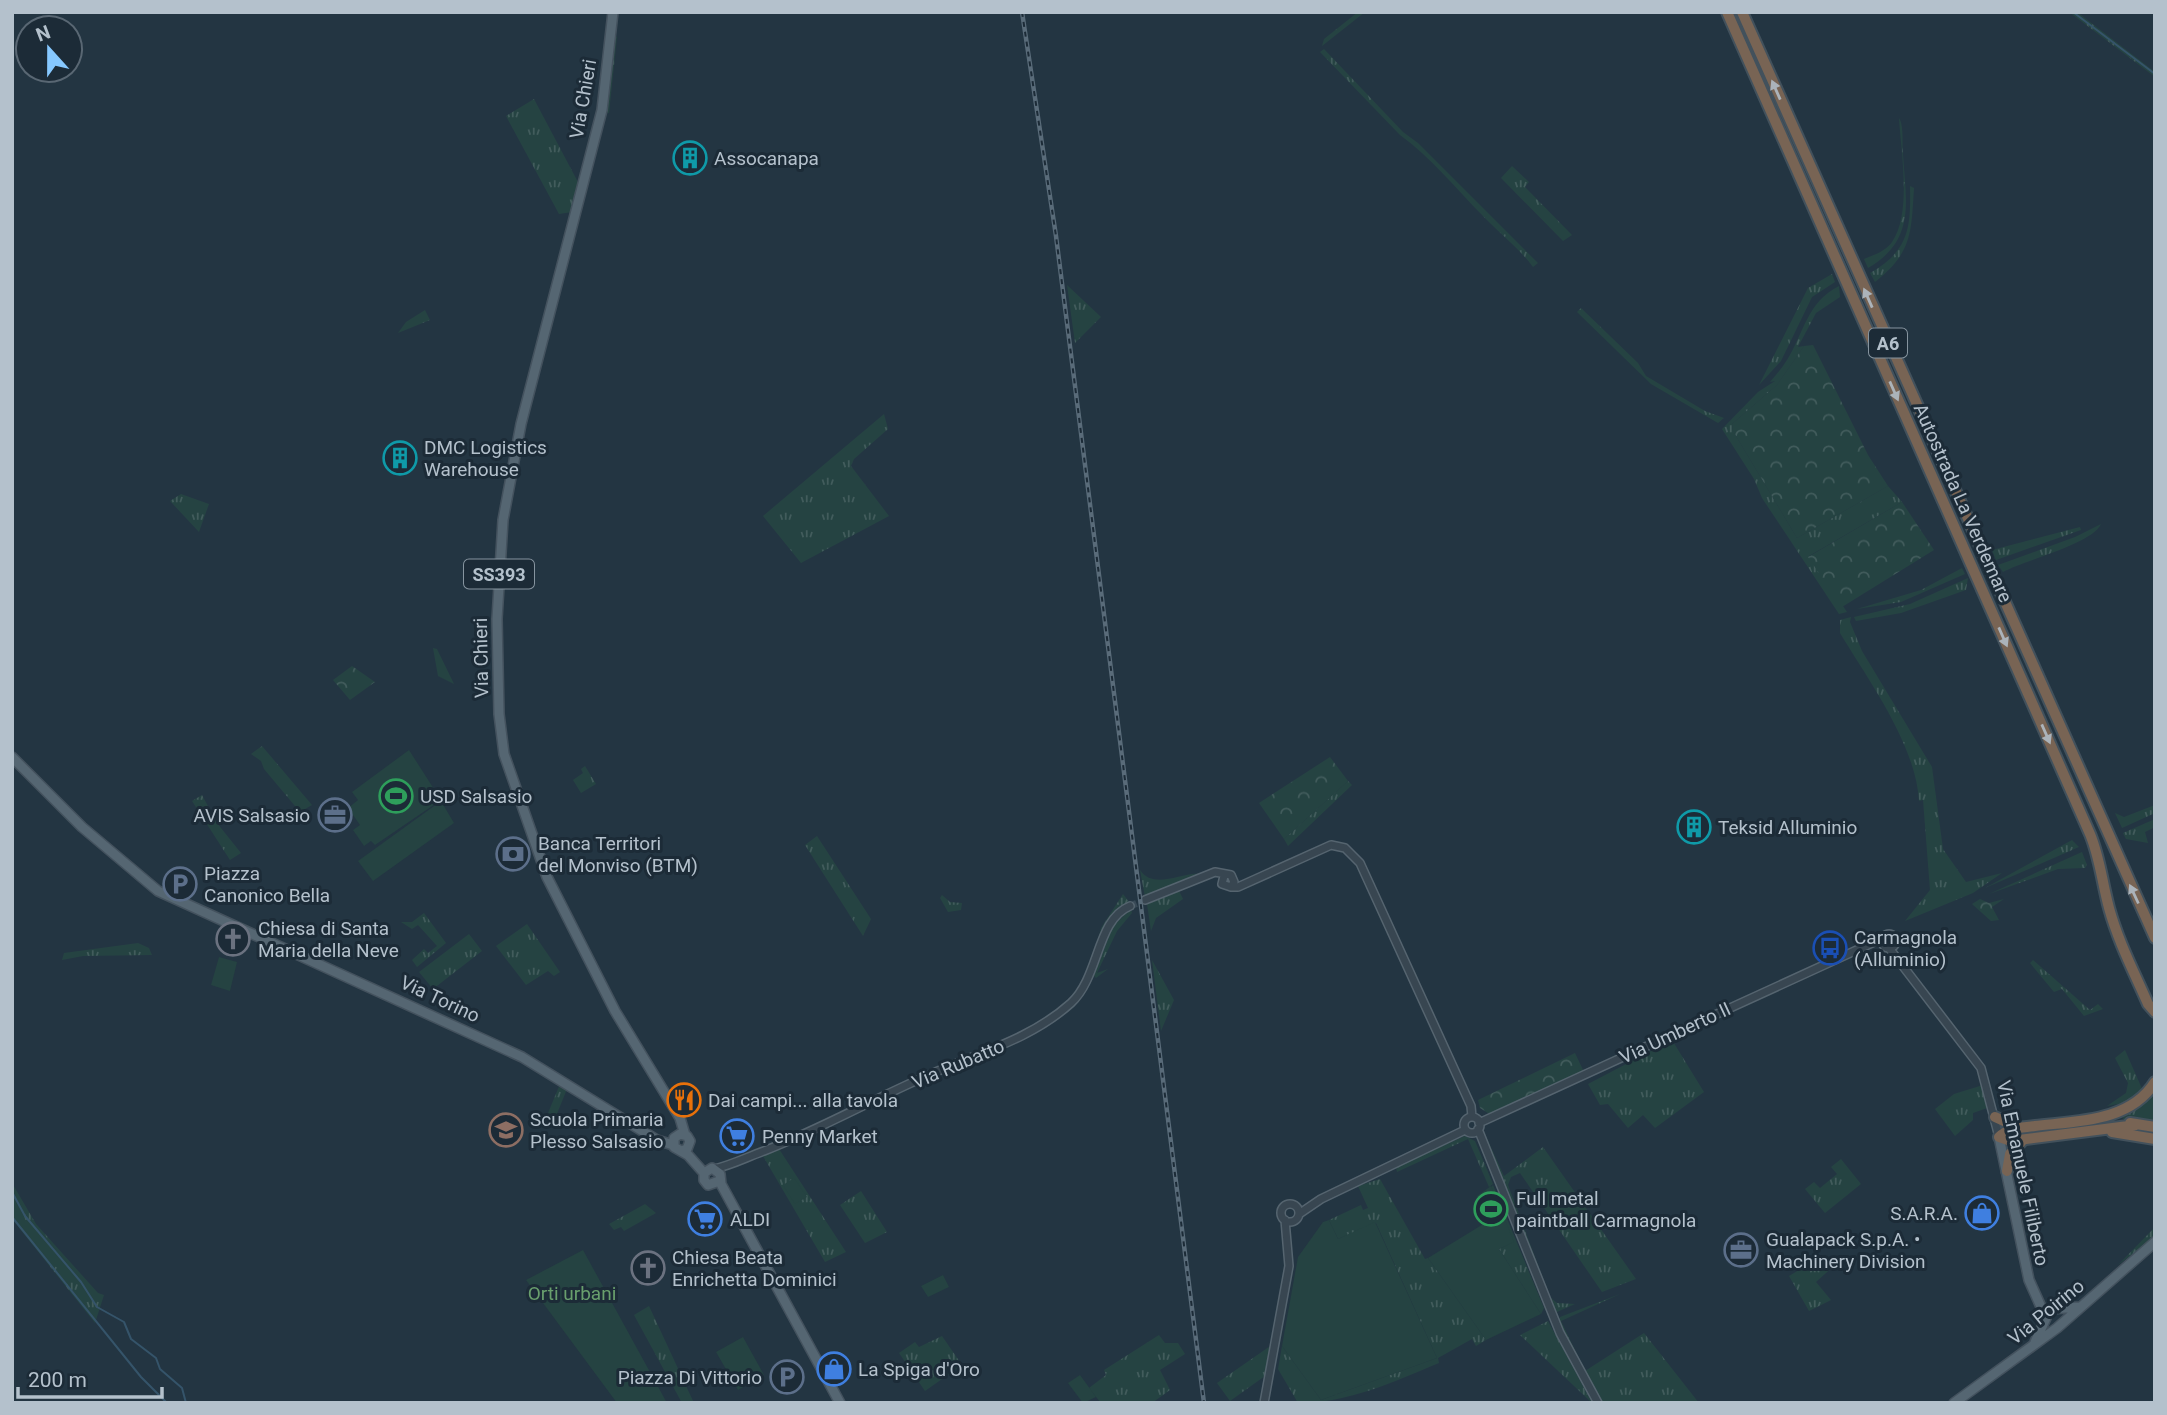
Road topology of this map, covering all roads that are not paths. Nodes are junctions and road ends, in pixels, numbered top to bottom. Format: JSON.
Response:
{"nodes":[{"id":1,"x":612,"y":12,"type":"edge"},
{"id":2,"x":1727,"y":12,"type":"edge"},
{"id":3,"x":1742,"y":12,"type":"edge"},
{"id":4,"x":12,"y":757,"type":"edge"},
{"id":5,"x":1145,"y":900,"type":"tunnel mouth"},
{"id":6,"x":1130,"y":906,"type":"tunnel mouth"},
{"id":7,"x":2155,"y":938,"type":"edge"},
{"id":8,"x":1888,"y":945,"type":"joint"},
{"id":9,"x":2151,"y":1008,"type":"edge"},
{"id":10,"x":2155,"y":1021,"type":"edge"},
{"id":11,"x":2155,"y":1082,"type":"edge"},
{"id":12,"x":1472,"y":1117,"type":"junction"},
{"id":13,"x":1995,"y":1118,"type":"junction"},
{"id":14,"x":2101,"y":1124,"type":"junction"},
{"id":15,"x":2155,"y":1127,"type":"edge"},
{"id":16,"x":2020,"y":1128,"type":"junction"},
{"id":17,"x":1474,"y":1129,"type":"junction"},
{"id":18,"x":1999,"y":1137,"type":"junction"},
{"id":19,"x":2026,"y":1139,"type":"junction"},
{"id":20,"x":2155,"y":1139,"type":"edge"},
{"id":21,"x":680,"y":1141,"type":"junction"},
{"id":22,"x":2007,"y":1171,"type":"junction"},
{"id":23,"x":713,"y":1176,"type":"junction"},
{"id":24,"x":1321,"y":1199,"type":"junction"},
{"id":25,"x":1296,"y":1206,"type":"junction"},
{"id":26,"x":1298,"y":1217,"type":"junction"},
{"id":27,"x":1285,"y":1220,"type":"junction"},
{"id":28,"x":2155,"y":1242,"type":"edge"},
{"id":29,"x":1289,"y":1250,"type":"junction"},
{"id":30,"x":2082,"y":1307,"type":"junction"},
{"id":31,"x":2048,"y":1314,"type":"junction"},
{"id":32,"x":2057,"y":1328,"type":"junction"},
{"id":33,"x":2032,"y":1347,"type":"junction"},
{"id":34,"x":841,"y":1403,"type":"edge"},
{"id":35,"x":1264,"y":1403,"type":"edge"},
{"id":36,"x":1596,"y":1403,"type":"edge"},
{"id":37,"x":1954,"y":1403,"type":"edge"}],
"edges":[{"from":1,"to":21,"type":"main road","name":"Via Chieri","number":"SS393"},
{"from":2,"to":9,"type":"highway","name":"Autostrada La Verdemare","number":"A6","one_way":true},
{"from":7,"to":3,"type":"highway","name":"Autostrada La Verdemare","number":"A6","one_way":true},
{"from":4,"to":21,"type":"main road","name":"Via Torino"},
{"from":5,"to":12,"type":"street"},
{"from":6,"to":23,"type":"street","name":"Via Rubatto"},
{"from":8,"to":13,"type":"street","name":"Via Emanuele Filiberto"},
{"from":8,"to":17,"type":"street","name":"Via Umberto II"},
{"from":9,"to":10,"type":"highway","name":"Autostrada La Verdemare"},
{"from":11,"to":14,"type":"highway"},
{"from":12,"to":17,"type":"street"},
{"from":12,"to":17,"type":"street"},
{"from":13,"to":16,"type":"highway"},
{"from":13,"to":18,"type":"street","name":"Via Emanuele Filiberto"},
{"from":14,"to":15,"type":"highway"},
{"from":14,"to":16,"type":"highway"},
{"from":14,"to":19,"type":"highway"},
{"from":14,"to":20,"type":"highway"},
{"from":16,"to":18,"type":"highway"},
{"from":17,"to":24,"type":"street","name":"Via Umberto II"},
{"from":17,"to":36,"type":"street"},
{"from":18,"to":19,"type":"highway"},
{"from":18,"to":22,"type":"main road","name":"Via Emanuele Filiberto"},
{"from":19,"to":22,"type":"highway"},
{"from":21,"to":23,"type":"main road","name":"Via Chieri"},
{"from":22,"to":31,"type":"main road","name":"Via Emanuele Filiberto"},
{"from":23,"to":34,"type":"main road","name":"Via Chieri"},
{"from":24,"to":25,"type":"street","name":"Via Umberto II"},
{"from":24,"to":26,"type":"street","name":"Via Umberto II"},
{"from":25,"to":26,"type":"street"},
{"from":25,"to":27,"type":"street"},
{"from":26,"to":27,"type":"street"},
{"from":26,"to":29,"type":"street"},
{"from":27,"to":29,"type":"street"},
{"from":28,"to":30,"type":"main road","name":"Via Poirino"},
{"from":29,"to":35,"type":"street"},
{"from":30,"to":31,"type":"main road"},
{"from":30,"to":32,"type":"main road","name":"Via Poirino"},
{"from":31,"to":32,"type":"main road"},
{"from":31,"to":33,"type":"main road"},
{"from":32,"to":33,"type":"main road","name":"Via Poirino"},
{"from":33,"to":37,"type":"main road","name":"Via Poirino"}]}
